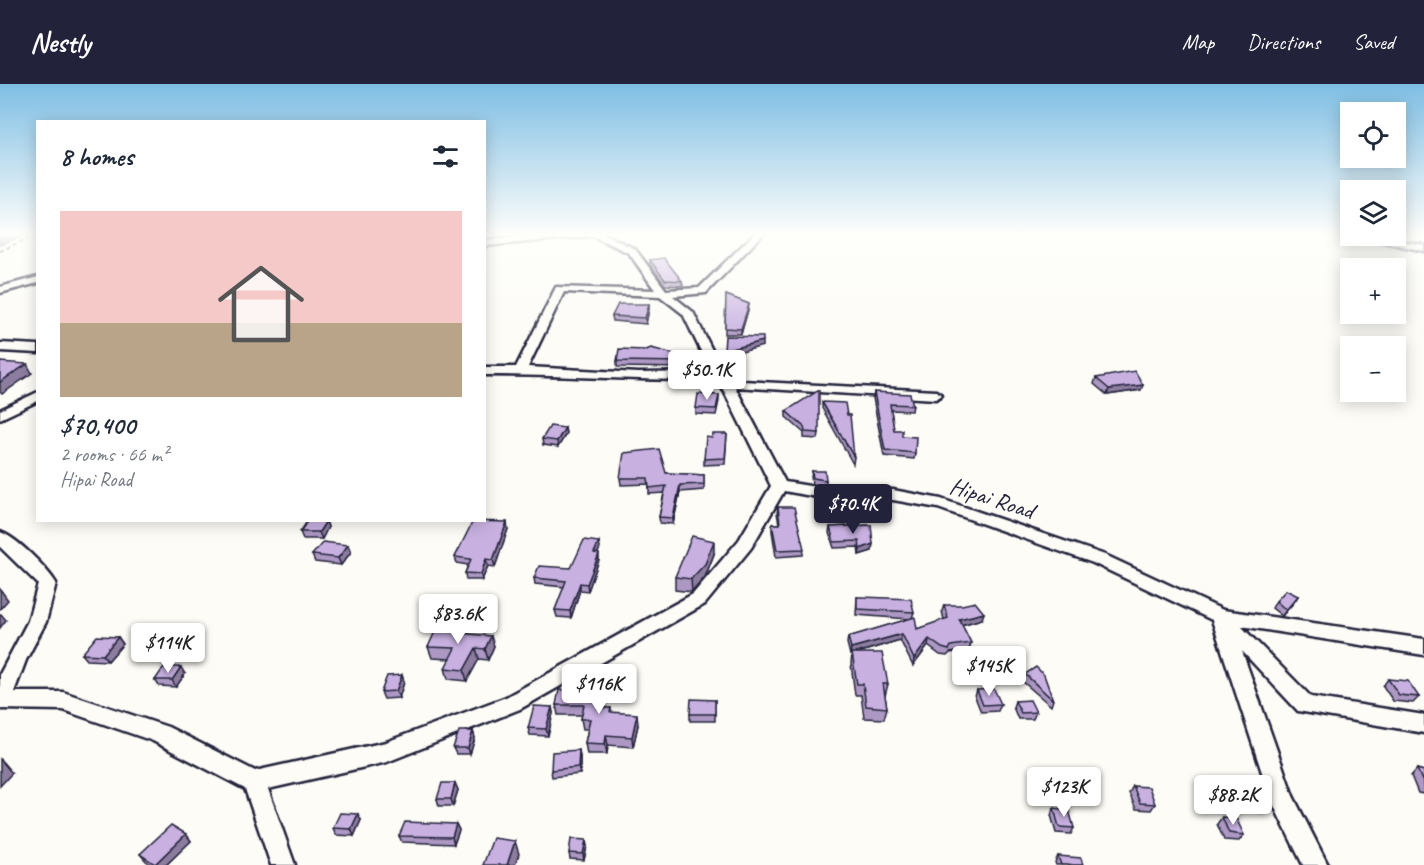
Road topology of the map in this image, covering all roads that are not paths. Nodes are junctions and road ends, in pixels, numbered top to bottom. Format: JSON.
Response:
{"nodes":[{"id":1,"x":646,"y":269,"type":"edge"},
{"id":2,"x":724,"y":269,"type":"edge"},
{"id":3,"x":36,"y":281,"type":"edge"},
{"id":4,"x":0,"y":290,"type":"edge"},
{"id":5,"x":663,"y":293,"type":"junction"},
{"id":6,"x":0,"y":347,"type":"edge"},
{"id":7,"x":36,"y":350,"type":"edge"},
{"id":8,"x":486,"y":371,"type":"edge"},
{"id":9,"x":520,"y":372,"type":"junction"},
{"id":10,"x":719,"y":376,"type":"junction"},
{"id":11,"x":936,"y":395,"type":"dead end"},
{"id":12,"x":36,"y":397,"type":"edge"},
{"id":13,"x":0,"y":415,"type":"edge"},
{"id":14,"x":779,"y":486,"type":"junction"},
{"id":15,"x":0,"y":538,"type":"edge"},
{"id":16,"x":1220,"y":616,"type":"junction"},
{"id":17,"x":1424,"y":647,"type":"edge"},
{"id":18,"x":0,"y":700,"type":"edge"},
{"id":19,"x":1424,"y":724,"type":"edge"},
{"id":20,"x":254,"y":782,"type":"junction"},
{"id":21,"x":283,"y":865,"type":"edge"},
{"id":22,"x":1316,"y":865,"type":"edge"}],
"edges":[{"from":1,"to":5,"type":"street"},
{"from":2,"to":5,"type":"street"},
{"from":3,"to":4,"type":"street"},
{"from":5,"to":9,"type":"street"},
{"from":5,"to":10,"type":"street"},
{"from":6,"to":7,"type":"street"},
{"from":8,"to":9,"type":"street"},
{"from":9,"to":10,"type":"street"},
{"from":10,"to":11,"type":"street"},
{"from":10,"to":14,"type":"street"},
{"from":12,"to":13,"type":"street"},
{"from":14,"to":16,"type":"street","name":"Hipai Road"},
{"from":14,"to":20,"type":"street"},
{"from":15,"to":18,"type":"street"},
{"from":16,"to":17,"type":"street"},
{"from":16,"to":19,"type":"street","name":"Hipai Road"},
{"from":16,"to":22,"type":"street"},
{"from":18,"to":20,"type":"street"},
{"from":20,"to":21,"type":"street"}]}
